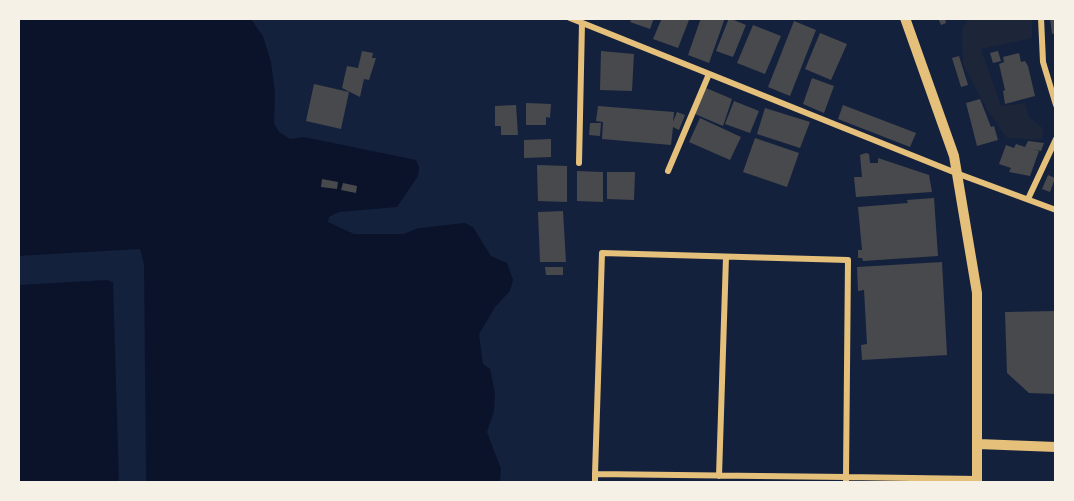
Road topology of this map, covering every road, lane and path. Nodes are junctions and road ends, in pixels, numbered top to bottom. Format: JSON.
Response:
{"nodes":[{"id":1,"x":570,"y":18,"type":"edge"},
{"id":2,"x":905,"y":18,"type":"edge"},
{"id":3,"x":1041,"y":18,"type":"edge"},
{"id":4,"x":582,"y":23,"type":"junction"},
{"id":5,"x":709,"y":74,"type":"junction"},
{"id":6,"x":1056,"y":105,"type":"edge"},
{"id":7,"x":1056,"y":139,"type":"edge"},
{"id":8,"x":579,"y":163,"type":"dead end"},
{"id":9,"x":668,"y":171,"type":"dead end"},
{"id":10,"x":956,"y":174,"type":"junction"},
{"id":11,"x":1028,"y":199,"type":"junction"},
{"id":12,"x":1056,"y":210,"type":"edge"},
{"id":13,"x":726,"y":257,"type":"junction"},
{"id":14,"x":978,"y":444,"type":"junction"},
{"id":15,"x":1056,"y":447,"type":"edge"},
{"id":16,"x":595,"y":474,"type":"junction"},
{"id":17,"x":718,"y":476,"type":"junction"},
{"id":18,"x":759,"y":480,"type":"edge"},
{"id":19,"x":846,"y":480,"type":"edge"},
{"id":20,"x":977,"y":481,"type":"edge"},
{"id":21,"x":595,"y":483,"type":"edge"}],
"edges":[{"from":1,"to":4,"type":"street"},
{"from":2,"to":10,"type":"street"},
{"from":3,"to":6,"type":"street"},
{"from":4,"to":5,"type":"street"},
{"from":4,"to":8,"type":"street"},
{"from":5,"to":9,"type":"street"},
{"from":5,"to":10,"type":"street"},
{"from":7,"to":11,"type":"street"},
{"from":10,"to":11,"type":"street"},
{"from":10,"to":14,"type":"street"},
{"from":11,"to":12,"type":"street"},
{"from":13,"to":16,"type":"street"},
{"from":13,"to":17,"type":"street"},
{"from":13,"to":19,"type":"street"},
{"from":14,"to":15,"type":"street"},
{"from":14,"to":20,"type":"street"},
{"from":16,"to":17,"type":"street"},
{"from":16,"to":21,"type":"street"},
{"from":17,"to":18,"type":"street"},
{"from":18,"to":19,"type":"street"},
{"from":19,"to":20,"type":"street"}]}
